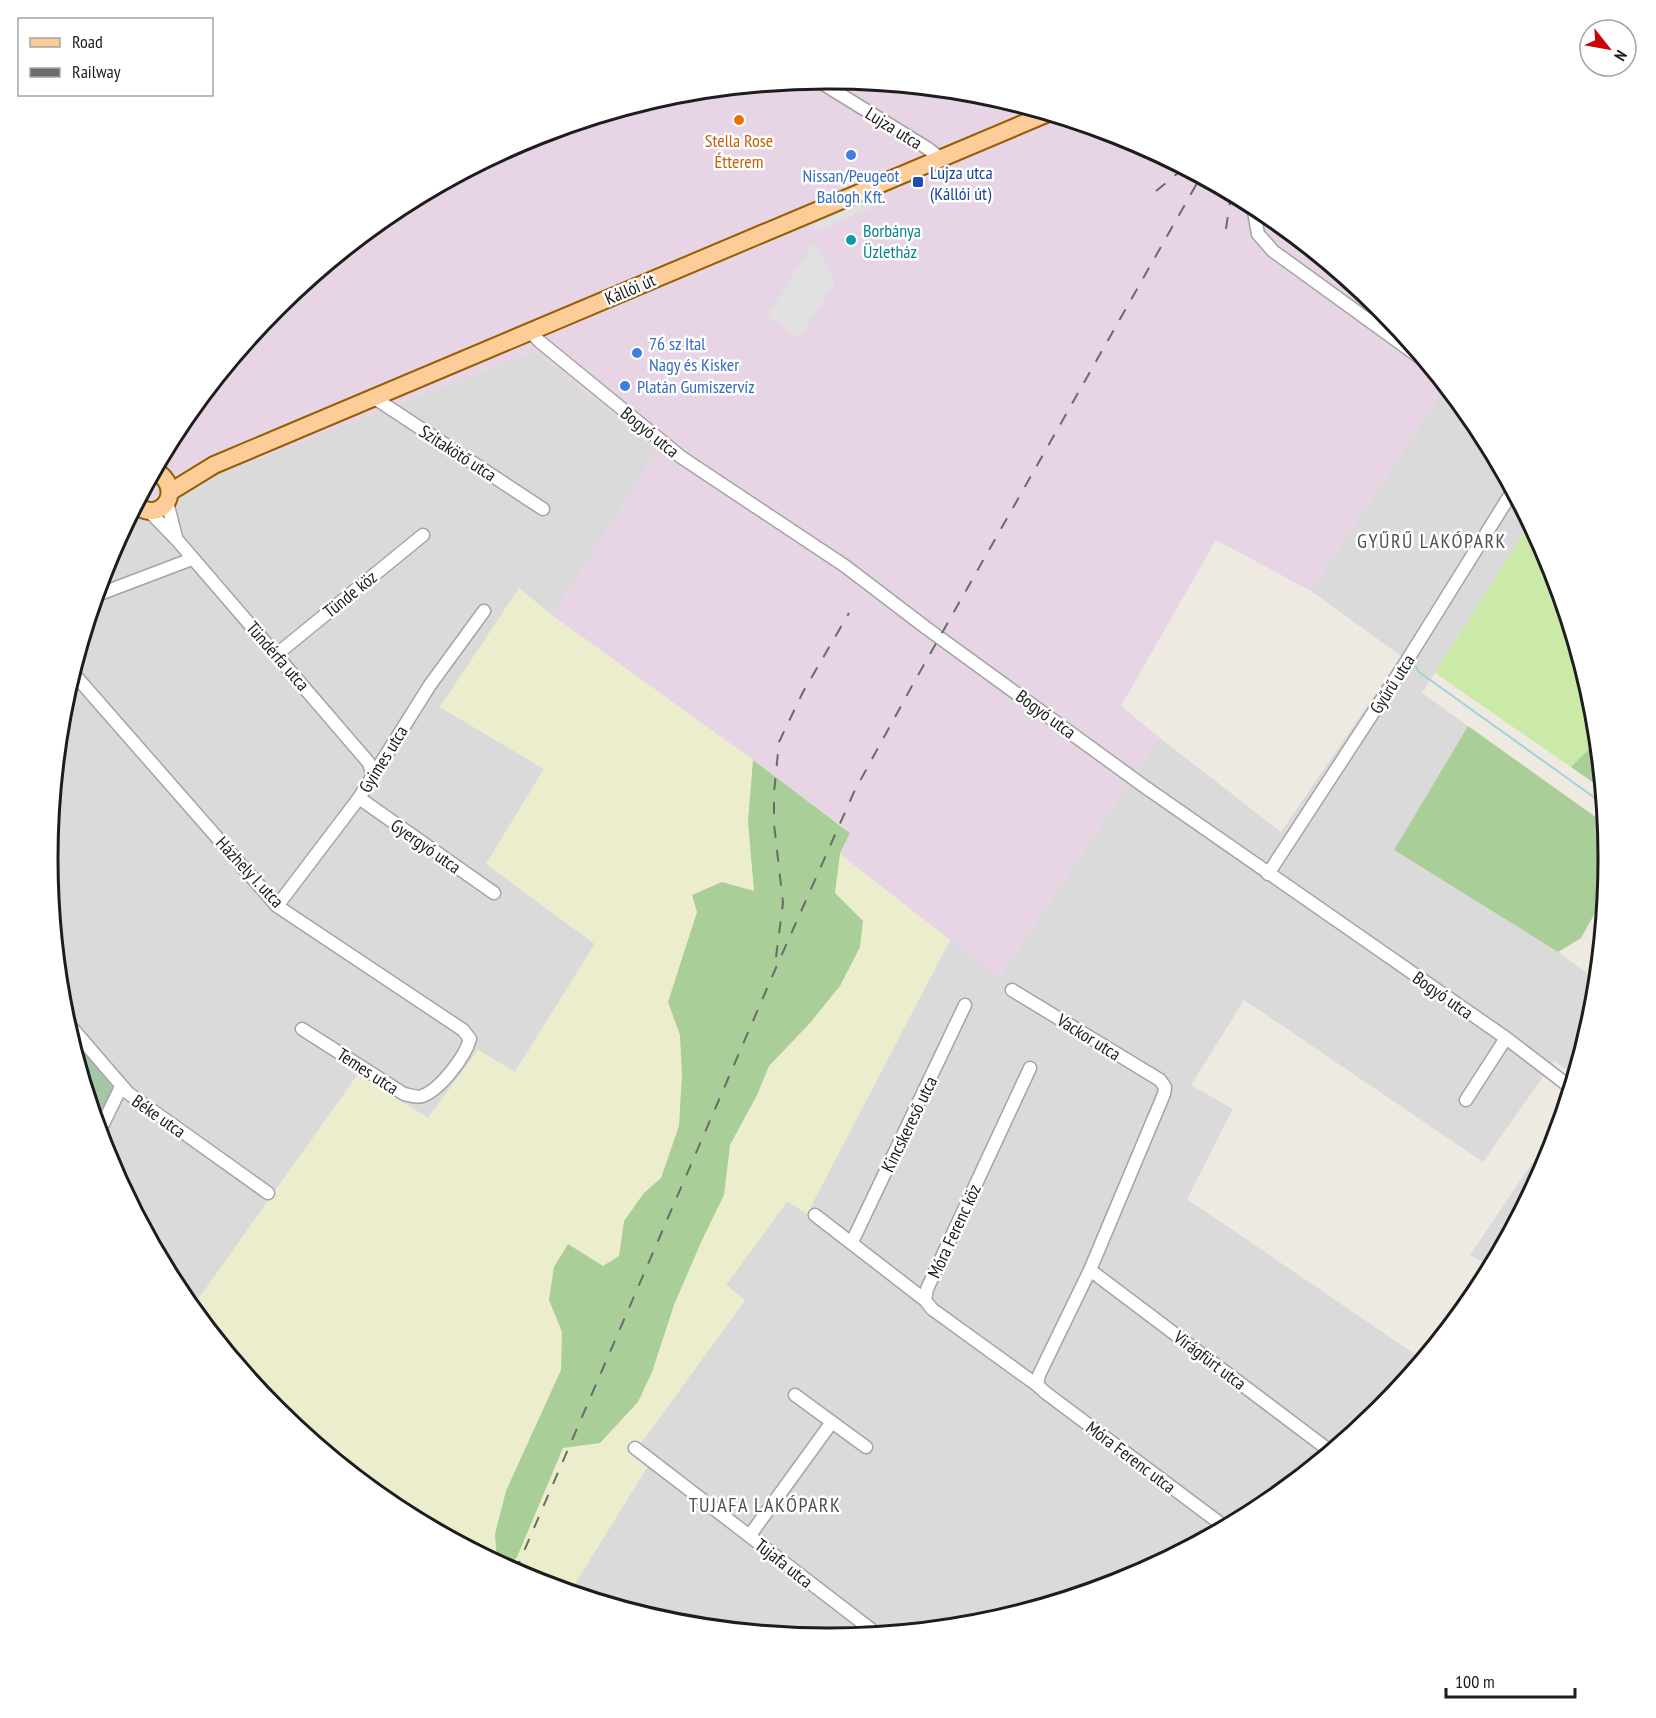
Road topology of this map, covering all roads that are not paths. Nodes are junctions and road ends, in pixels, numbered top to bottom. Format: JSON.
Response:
{"nodes":[{"id":1,"x":833,"y":89,"type":"edge"},
{"id":2,"x":1035,"y":118,"type":"edge"},
{"id":3,"x":939,"y":158,"type":"junction"},
{"id":4,"x":1255,"y":219,"type":"edge"},
{"id":5,"x":530,"y":331,"type":"junction"},
{"id":6,"x":1395,"y":340,"type":"edge"},
{"id":7,"x":373,"y":398,"type":"junction"},
{"id":8,"x":214,"y":465,"type":"junction"},
{"id":9,"x":163,"y":473,"type":"edge"},
{"id":10,"x":161,"y":476,"type":"edge"},
{"id":11,"x":168,"y":497,"type":"junction"},
{"id":12,"x":1507,"y":499,"type":"edge"},
{"id":13,"x":143,"y":509,"type":"edge"},
{"id":14,"x":543,"y":509,"type":"dead end"},
{"id":15,"x":423,"y":535,"type":"dead end"},
{"id":16,"x":178,"y":541,"type":"junction"},
{"id":17,"x":192,"y":559,"type":"junction"},
{"id":18,"x":107,"y":591,"type":"edge"},
{"id":19,"x":484,"y":610,"type":"dead end"},
{"id":20,"x":277,"y":654,"type":"junction"},
{"id":21,"x":80,"y":681,"type":"edge"},
{"id":22,"x":372,"y":774,"type":"junction"},
{"id":23,"x":359,"y":798,"type":"junction"},
{"id":24,"x":1268,"y":874,"type":"junction"},
{"id":25,"x":494,"y":893,"type":"dead end"},
{"id":26,"x":278,"y":906,"type":"junction"},
{"id":27,"x":1012,"y":990,"type":"dead end"},
{"id":28,"x":965,"y":1005,"type":"dead end"},
{"id":29,"x":302,"y":1029,"type":"dead end"},
{"id":30,"x":463,"y":1030,"type":"joint"},
{"id":31,"x":80,"y":1038,"type":"edge"},
{"id":32,"x":1506,"y":1038,"type":"junction"},
{"id":33,"x":1030,"y":1068,"type":"dead end"},
{"id":34,"x":1564,"y":1082,"type":"edge"},
{"id":35,"x":121,"y":1087,"type":"junction"},
{"id":36,"x":1466,"y":1100,"type":"dead end"},
{"id":37,"x":104,"y":1120,"type":"edge"},
{"id":38,"x":268,"y":1193,"type":"dead end"},
{"id":39,"x":815,"y":1215,"type":"dead end"},
{"id":40,"x":852,"y":1242,"type":"junction"},
{"id":41,"x":1090,"y":1269,"type":"junction"},
{"id":42,"x":925,"y":1300,"type":"junction"},
{"id":43,"x":1037,"y":1385,"type":"junction"},
{"id":44,"x":795,"y":1395,"type":"dead end"},
{"id":45,"x":832,"y":1422,"type":"junction"},
{"id":46,"x":866,"y":1447,"type":"dead end"},
{"id":47,"x":1324,"y":1447,"type":"edge"},
{"id":48,"x":634,"y":1448,"type":"dead end"},
{"id":49,"x":1218,"y":1522,"type":"edge"},
{"id":50,"x":750,"y":1535,"type":"junction"},
{"id":51,"x":868,"y":1627,"type":"edge"}],
"edges":[{"from":1,"to":3,"type":"street","name":"Lujza utca"},
{"from":2,"to":3,"type":"main road","name":"Kállói út"},
{"from":3,"to":5,"type":"main road","name":"Kállói út"},
{"from":4,"to":6,"type":"street"},
{"from":5,"to":7,"type":"main road","name":"Kállói út"},
{"from":5,"to":24,"type":"street","name":"Bogyó utca"},
{"from":7,"to":8,"type":"main road","name":"Kállói út"},
{"from":7,"to":14,"type":"street","name":"Szitakötő utca"},
{"from":8,"to":9,"type":"main road","name":"Kállói út"},
{"from":8,"to":11,"type":"main road","name":"Kállói út"},
{"from":10,"to":11,"type":"main road","name":"Kállói út"},
{"from":11,"to":13,"type":"main road","name":"Kállói út"},
{"from":11,"to":16,"type":"street","name":"Tündérfa utca"},
{"from":12,"to":24,"type":"street","name":"Gyűrű utca"},
{"from":13,"to":16,"type":"street","name":"Tündérfa utca"},
{"from":15,"to":20,"type":"street","name":"Tünde köz"},
{"from":16,"to":17,"type":"street","name":"Tündérfa utca"},
{"from":17,"to":18,"type":"street"},
{"from":17,"to":20,"type":"street","name":"Tündérfa utca"},
{"from":19,"to":22,"type":"street","name":"Gyimes utca"},
{"from":20,"to":22,"type":"street","name":"Tündérfa utca"},
{"from":21,"to":26,"type":"street","name":"Házhely I. utca"},
{"from":22,"to":23,"type":"street","name":"Gyimes utca"},
{"from":23,"to":25,"type":"street","name":"Gyergyó utca"},
{"from":23,"to":26,"type":"street","name":"Gyimes utca"},
{"from":24,"to":32,"type":"street","name":"Bogyó utca"},
{"from":26,"to":30,"type":"street","name":"Házhely I. utca"},
{"from":27,"to":41,"type":"street","name":"Vackor utca"},
{"from":28,"to":40,"type":"street","name":"Kincskereső utca"},
{"from":29,"to":30,"type":"street","name":"Temes utca"},
{"from":31,"to":35,"type":"street","name":"Béke utca"},
{"from":32,"to":34,"type":"street","name":"Bogyó utca"},
{"from":32,"to":36,"type":"street"},
{"from":33,"to":42,"type":"street","name":"Móra Ferenc köz"},
{"from":35,"to":37,"type":"street"},
{"from":35,"to":38,"type":"street","name":"Béke utca"},
{"from":39,"to":40,"type":"street"},
{"from":40,"to":42,"type":"street"},
{"from":41,"to":43,"type":"street"},
{"from":41,"to":47,"type":"street","name":"Virágfürt utca"},
{"from":42,"to":43,"type":"street","name":"Móra Ferenc köz"},
{"from":43,"to":49,"type":"street","name":"Móra Ferenc utca"},
{"from":44,"to":45,"type":"street"},
{"from":45,"to":46,"type":"street"},
{"from":45,"to":50,"type":"street"},
{"from":48,"to":50,"type":"street","name":"Tujafa utca"},
{"from":50,"to":51,"type":"street","name":"Tujafa utca"}]}
